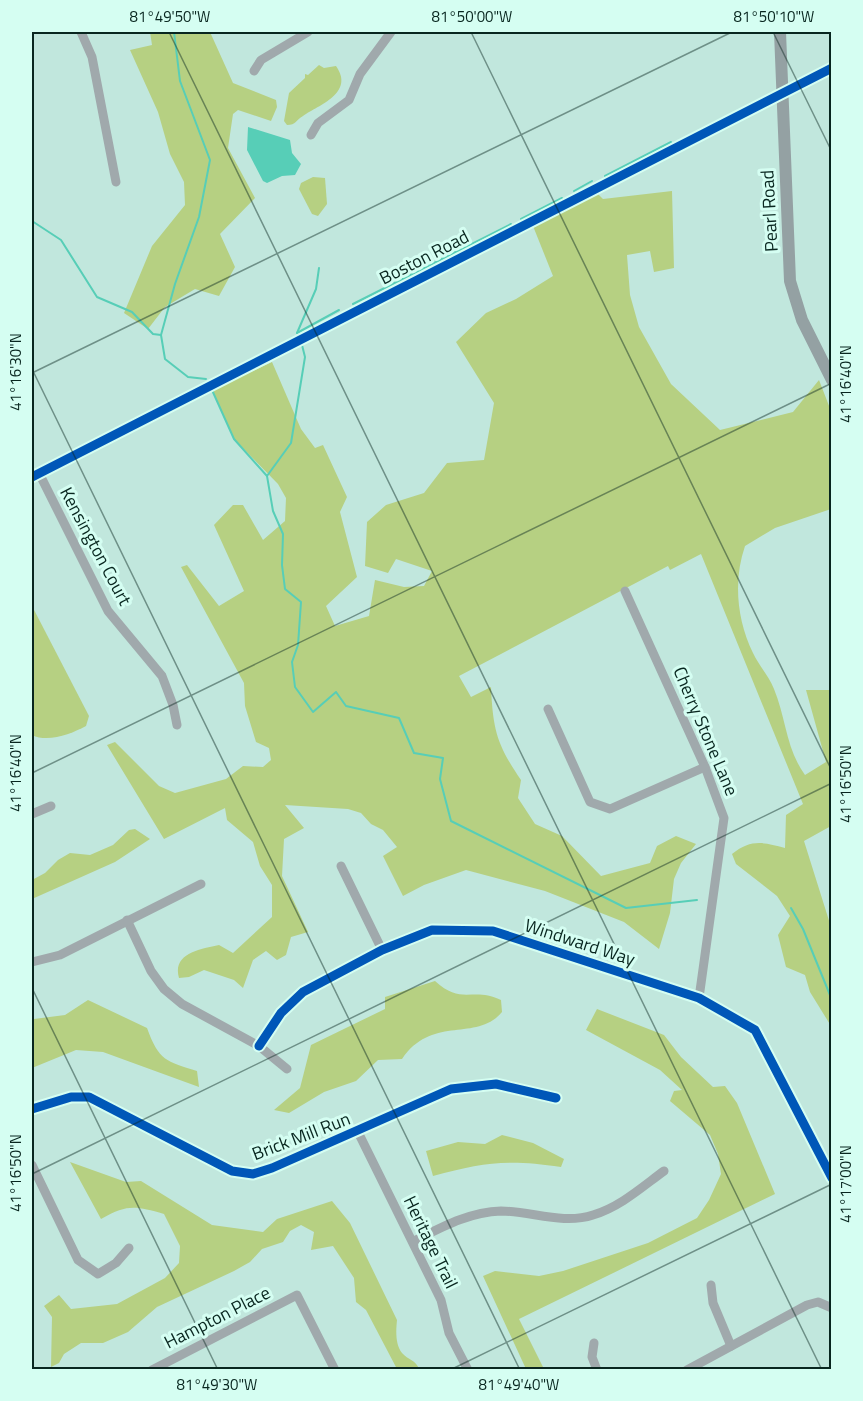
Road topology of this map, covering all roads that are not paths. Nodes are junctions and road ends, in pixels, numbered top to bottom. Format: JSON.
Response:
{"nodes":[{"id":1,"x":81,"y":32,"type":"edge"},
{"id":2,"x":308,"y":32,"type":"edge"},
{"id":3,"x":391,"y":32,"type":"edge"},
{"id":4,"x":780,"y":32,"type":"edge"},
{"id":5,"x":831,"y":68,"type":"edge"},
{"id":6,"x":254,"y":70,"type":"dead end"},
{"id":7,"x":782,"y":93,"type":"junction"},
{"id":8,"x":311,"y":135,"type":"dead end"},
{"id":9,"x":116,"y":182,"type":"dead end"},
{"id":10,"x":831,"y":380,"type":"edge"},
{"id":11,"x":35,"y":475,"type":"edge"},
{"id":12,"x":625,"y":591,"type":"dead end"},
{"id":13,"x":548,"y":709,"type":"dead end"},
{"id":14,"x":177,"y":724,"type":"dead end"},
{"id":15,"x":705,"y":767,"type":"junction"},
{"id":16,"x":51,"y":806,"type":"dead end"},
{"id":17,"x":32,"y":814,"type":"edge"},
{"id":18,"x":341,"y":866,"type":"dead end"},
{"id":19,"x":201,"y":884,"type":"dead end"},
{"id":20,"x":127,"y":920,"type":"junction"},
{"id":21,"x":382,"y":950,"type":"junction"},
{"id":22,"x":32,"y":962,"type":"edge"},
{"id":23,"x":699,"y":998,"type":"junction"},
{"id":24,"x":259,"y":1046,"type":"junction"},
{"id":25,"x":287,"y":1069,"type":"dead end"},
{"id":26,"x":556,"y":1098,"type":"dead end"},
{"id":27,"x":32,"y":1109,"type":"edge"},
{"id":28,"x":358,"y":1132,"type":"junction"},
{"id":29,"x":32,"y":1165,"type":"edge"},
{"id":30,"x":664,"y":1171,"type":"dead end"},
{"id":31,"x":831,"y":1178,"type":"edge"},
{"id":32,"x":414,"y":1241,"type":"junction"},
{"id":33,"x":129,"y":1248,"type":"dead end"},
{"id":34,"x":711,"y":1285,"type":"dead end"},
{"id":35,"x":831,"y":1308,"type":"edge"},
{"id":36,"x":594,"y":1343,"type":"dead end"},
{"id":37,"x":731,"y":1346,"type":"junction"},
{"id":38,"x":152,"y":1370,"type":"edge"},
{"id":39,"x":335,"y":1370,"type":"edge"},
{"id":40,"x":468,"y":1370,"type":"edge"},
{"id":41,"x":597,"y":1370,"type":"edge"},
{"id":42,"x":687,"y":1370,"type":"edge"}],
"edges":[{"from":1,"to":9,"type":"street"},
{"from":2,"to":6,"type":"street"},
{"from":3,"to":8,"type":"street"},
{"from":4,"to":7,"type":"main road","name":"Pearl Road"},
{"from":5,"to":7,"type":"street","name":"Boston Road"},
{"from":7,"to":10,"type":"main road","name":"Pearl Road"},
{"from":7,"to":11,"type":"street","name":"Boston Road"},
{"from":11,"to":14,"type":"street","name":"Kensington Court"},
{"from":12,"to":15,"type":"street","name":"Cherry Stone Lane"},
{"from":13,"to":15,"type":"street"},
{"from":15,"to":23,"type":"street","name":"Cherry Stone Lane"},
{"from":16,"to":17,"type":"street"},
{"from":18,"to":21,"type":"street"},
{"from":19,"to":20,"type":"street"},
{"from":20,"to":22,"type":"street"},
{"from":20,"to":24,"type":"street"},
{"from":21,"to":23,"type":"street","name":"Windward Way"},
{"from":21,"to":24,"type":"street","name":"Windward Way"},
{"from":23,"to":31,"type":"street","name":"Windward Way"},
{"from":24,"to":25,"type":"street"},
{"from":26,"to":28,"type":"street","name":"Brick Mill Run"},
{"from":27,"to":28,"type":"street","name":"Brick Mill Run"},
{"from":28,"to":32,"type":"street","name":"Heritage Trail"},
{"from":29,"to":33,"type":"street"},
{"from":30,"to":32,"type":"street"},
{"from":32,"to":40,"type":"street","name":"Heritage Trail"},
{"from":34,"to":37,"type":"street"},
{"from":35,"to":37,"type":"street"},
{"from":36,"to":41,"type":"street"},
{"from":37,"to":42,"type":"street"},
{"from":38,"to":39,"type":"street","name":"Hampton Place"}]}
